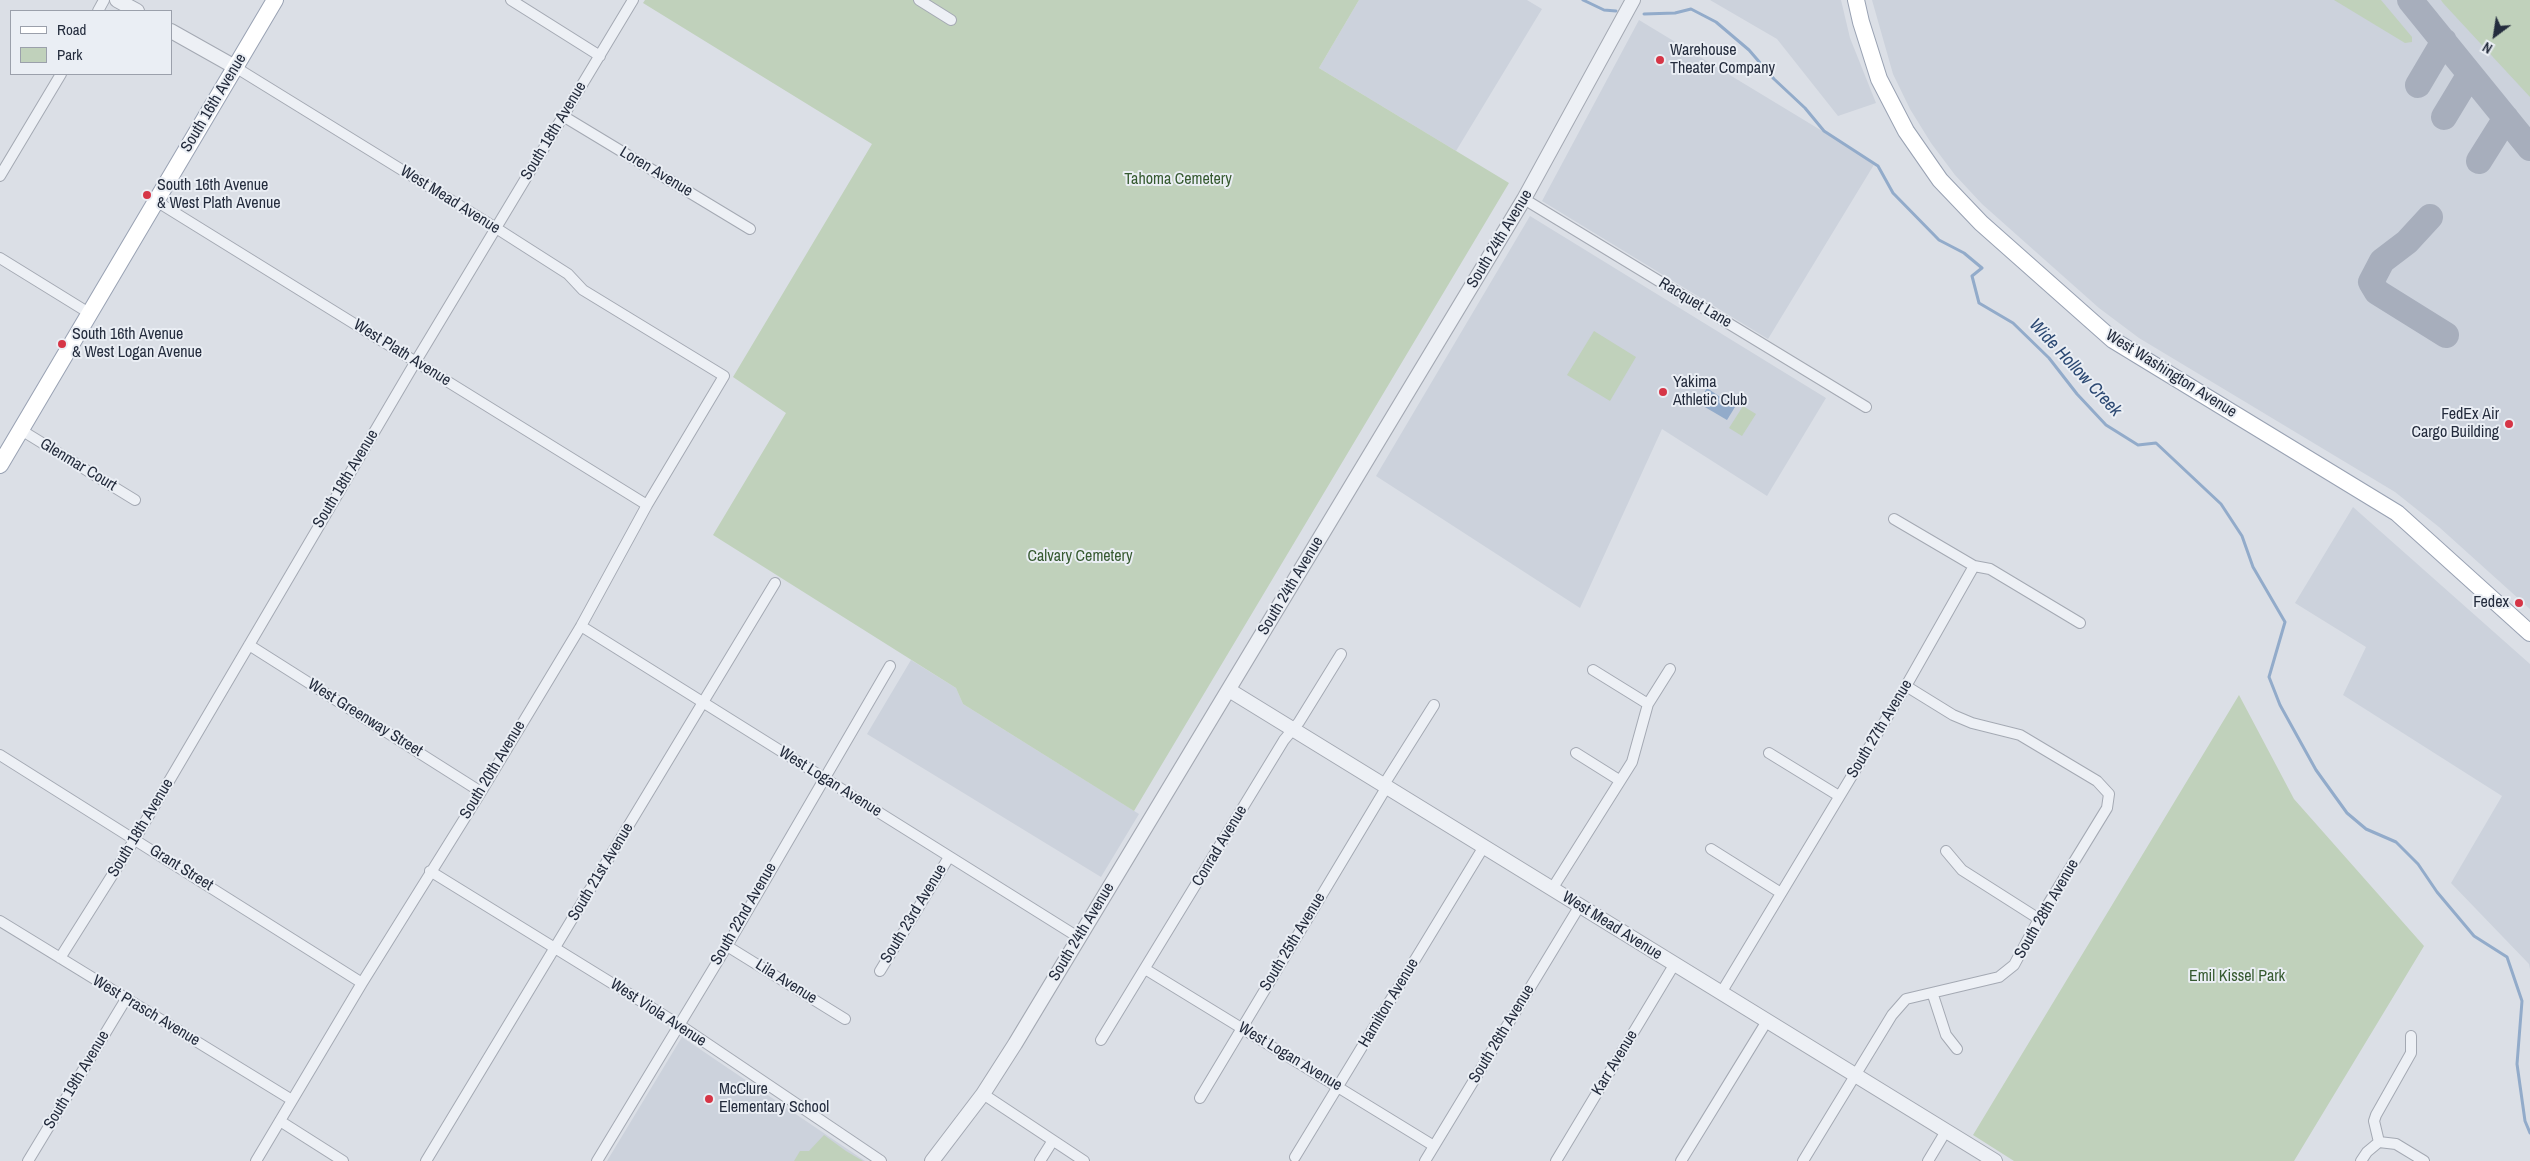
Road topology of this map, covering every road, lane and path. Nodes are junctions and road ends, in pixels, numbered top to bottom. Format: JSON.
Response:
{"nodes":[{"id":1,"x":117,"y":0,"type":"edge"},
{"id":2,"x":276,"y":0,"type":"edge"},
{"id":3,"x":512,"y":0,"type":"edge"},
{"id":4,"x":633,"y":0,"type":"edge"},
{"id":5,"x":919,"y":0,"type":"edge"},
{"id":6,"x":1633,"y":0,"type":"edge"},
{"id":7,"x":1856,"y":0,"type":"edge"},
{"id":8,"x":134,"y":10,"type":"edge"},
{"id":9,"x":951,"y":20,"type":"dead end"},
{"id":10,"x":172,"y":32,"type":"edge"},
{"id":11,"x":600,"y":56,"type":"junction"},
{"id":12,"x":234,"y":67,"type":"junction"},
{"id":13,"x":60,"y":75,"type":"edge"},
{"id":14,"x":563,"y":116,"type":"junction"},
{"id":15,"x":0,"y":176,"type":"edge"},
{"id":16,"x":1524,"y":199,"type":"junction"},
{"id":17,"x":156,"y":201,"type":"junction"},
{"id":18,"x":496,"y":228,"type":"junction"},
{"id":19,"x":750,"y":229,"type":"dead end"},
{"id":20,"x":0,"y":258,"type":"edge"},
{"id":21,"x":89,"y":313,"type":"junction"},
{"id":22,"x":416,"y":361,"type":"junction"},
{"id":23,"x":724,"y":376,"type":"joint"},
{"id":24,"x":1866,"y":407,"type":"dead end"},
{"id":25,"x":20,"y":430,"type":"junction"},
{"id":26,"x":0,"y":465,"type":"edge"},
{"id":27,"x":135,"y":500,"type":"dead end"},
{"id":28,"x":647,"y":505,"type":"junction"},
{"id":29,"x":1894,"y":519,"type":"dead end"},
{"id":30,"x":1974,"y":566,"type":"junction"},
{"id":31,"x":775,"y":583,"type":"dead end"},
{"id":32,"x":2080,"y":623,"type":"dead end"},
{"id":33,"x":581,"y":626,"type":"junction"},
{"id":34,"x":2530,"y":633,"type":"edge"},
{"id":35,"x":248,"y":645,"type":"junction"},
{"id":36,"x":1341,"y":654,"type":"dead end"},
{"id":37,"x":890,"y":666,"type":"dead end"},
{"id":38,"x":1670,"y":669,"type":"dead end"},
{"id":39,"x":1594,"y":670,"type":"dead end"},
{"id":40,"x":1906,"y":686,"type":"junction"},
{"id":41,"x":1229,"y":690,"type":"junction"},
{"id":42,"x":703,"y":702,"type":"junction"},
{"id":43,"x":1648,"y":704,"type":"junction"},
{"id":44,"x":1434,"y":705,"type":"dead end"},
{"id":45,"x":1292,"y":730,"type":"junction"},
{"id":46,"x":1576,"y":753,"type":"dead end"},
{"id":47,"x":1769,"y":753,"type":"dead end"},
{"id":48,"x":0,"y":755,"type":"edge"},
{"id":49,"x":823,"y":778,"type":"junction"},
{"id":50,"x":1619,"y":780,"type":"junction"},
{"id":51,"x":1385,"y":787,"type":"junction"},
{"id":52,"x":481,"y":792,"type":"junction"},
{"id":53,"x":1839,"y":796,"type":"junction"},
{"id":54,"x":135,"y":839,"type":"junction"},
{"id":55,"x":1483,"y":848,"type":"junction"},
{"id":56,"x":1711,"y":849,"type":"dead end"},
{"id":57,"x":1946,"y":851,"type":"dead end"},
{"id":58,"x":948,"y":856,"type":"junction"},
{"id":59,"x":430,"y":871,"type":"junction"},
{"id":60,"x":1552,"y":889,"type":"junction"},
{"id":61,"x":1781,"y":893,"type":"junction"},
{"id":62,"x":1579,"y":907,"type":"junction"},
{"id":63,"x":2039,"y":918,"type":"junction"},
{"id":64,"x":0,"y":921,"type":"edge"},
{"id":65,"x":1078,"y":937,"type":"junction"},
{"id":66,"x":727,"y":946,"type":"junction"},
{"id":67,"x":555,"y":948,"type":"junction"},
{"id":68,"x":60,"y":958,"type":"junction"},
{"id":69,"x":1674,"y":965,"type":"junction"},
{"id":70,"x":1145,"y":969,"type":"junction"},
{"id":71,"x":880,"y":971,"type":"dead end"},
{"id":72,"x":362,"y":983,"type":"junction"},
{"id":73,"x":1720,"y":993,"type":"junction"},
{"id":74,"x":1933,"y":995,"type":"junction"},
{"id":75,"x":126,"y":999,"type":"junction"},
{"id":76,"x":845,"y":1019,"type":"dead end"},
{"id":77,"x":1767,"y":1021,"type":"junction"},
{"id":78,"x":678,"y":1024,"type":"junction"},
{"id":79,"x":1241,"y":1028,"type":"junction"},
{"id":80,"x":2411,"y":1036,"type":"dead end"},
{"id":81,"x":1101,"y":1040,"type":"dead end"},
{"id":82,"x":1957,"y":1049,"type":"dead end"},
{"id":83,"x":1856,"y":1076,"type":"junction"},
{"id":84,"x":1338,"y":1087,"type":"junction"},
{"id":85,"x":983,"y":1094,"type":"junction"},
{"id":86,"x":1200,"y":1098,"type":"dead end"},
{"id":87,"x":292,"y":1100,"type":"junction"},
{"id":88,"x":280,"y":1121,"type":"junction"},
{"id":89,"x":1946,"y":1131,"type":"junction"},
{"id":90,"x":1052,"y":1142,"type":"junction"},
{"id":91,"x":2379,"y":1142,"type":"junction"},
{"id":92,"x":1434,"y":1146,"type":"junction"},
{"id":93,"x":1295,"y":1157,"type":"dead end"},
{"id":94,"x":28,"y":1161,"type":"edge"},
{"id":95,"x":256,"y":1161,"type":"edge"},
{"id":96,"x":344,"y":1161,"type":"edge"},
{"id":97,"x":426,"y":1161,"type":"edge"},
{"id":98,"x":597,"y":1161,"type":"edge"},
{"id":99,"x":881,"y":1161,"type":"edge"},
{"id":100,"x":932,"y":1161,"type":"edge"},
{"id":101,"x":1040,"y":1161,"type":"edge"},
{"id":102,"x":1084,"y":1161,"type":"edge"},
{"id":103,"x":1425,"y":1161,"type":"edge"},
{"id":104,"x":1556,"y":1161,"type":"edge"},
{"id":105,"x":1681,"y":1161,"type":"edge"},
{"id":106,"x":1803,"y":1161,"type":"edge"},
{"id":107,"x":1928,"y":1161,"type":"edge"},
{"id":108,"x":1996,"y":1161,"type":"edge"},
{"id":109,"x":2361,"y":1161,"type":"edge"},
{"id":110,"x":2424,"y":1161,"type":"edge"}],
"edges":[{"from":1,"to":8,"type":"street"},
{"from":2,"to":12,"type":"main road","name":"South 16th Avenue"},
{"from":3,"to":11,"type":"street"},
{"from":4,"to":11,"type":"street","name":"South 18th Avenue"},
{"from":5,"to":9,"type":"street"},
{"from":6,"to":16,"type":"street","name":"South 24th Avenue"},
{"from":7,"to":34,"type":"main road","name":"West Washington Avenue"},
{"from":10,"to":12,"type":"street","name":"West Mead Avenue"},
{"from":11,"to":14,"type":"street","name":"South 18th Avenue"},
{"from":12,"to":17,"type":"main road","name":"South 16th Avenue"},
{"from":12,"to":18,"type":"street","name":"West Mead Avenue"},
{"from":13,"to":15,"type":"street"},
{"from":14,"to":18,"type":"street","name":"South 18th Avenue"},
{"from":14,"to":19,"type":"street","name":"Loren Avenue"},
{"from":16,"to":24,"type":"street","name":"Racquet Lane"},
{"from":16,"to":41,"type":"street","name":"South 24th Avenue"},
{"from":17,"to":21,"type":"main road","name":"South 16th Avenue"},
{"from":17,"to":22,"type":"street","name":"West Plath Avenue"},
{"from":18,"to":22,"type":"street","name":"South 18th Avenue"},
{"from":18,"to":23,"type":"street","name":"West Mead Avenue"},
{"from":20,"to":21,"type":"street"},
{"from":21,"to":25,"type":"main road","name":"South 16th Avenue"},
{"from":22,"to":28,"type":"street","name":"West Plath Avenue"},
{"from":22,"to":35,"type":"street","name":"South 18th Avenue"},
{"from":23,"to":28,"type":"street","name":"South 20th Avenue"},
{"from":25,"to":26,"type":"main road","name":"South 16th Avenue"},
{"from":25,"to":27,"type":"street","name":"Glenmar Court"},
{"from":28,"to":33,"type":"street","name":"South 20th Avenue"},
{"from":29,"to":30,"type":"street"},
{"from":30,"to":32,"type":"street"},
{"from":30,"to":40,"type":"street","name":"South 27th Avenue"},
{"from":31,"to":42,"type":"street","name":"South 21st Avenue"},
{"from":33,"to":42,"type":"street","name":"West Logan Avenue"},
{"from":33,"to":52,"type":"street","name":"South 20th Avenue"},
{"from":35,"to":52,"type":"street","name":"West Greenway Street"},
{"from":35,"to":54,"type":"street","name":"South 18th Avenue"},
{"from":36,"to":45,"type":"street","name":"Conrad Avenue"},
{"from":37,"to":49,"type":"street","name":"South 22nd Avenue"},
{"from":38,"to":43,"type":"street"},
{"from":39,"to":43,"type":"street"},
{"from":40,"to":53,"type":"street","name":"South 27th Avenue"},
{"from":40,"to":63,"type":"street","name":"South 28th Avenue"},
{"from":41,"to":45,"type":"street","name":"West Mead Avenue"},
{"from":41,"to":65,"type":"street","name":"South 24th Avenue"},
{"from":42,"to":49,"type":"street","name":"West Logan Avenue"},
{"from":42,"to":67,"type":"street","name":"South 21st Avenue"},
{"from":43,"to":50,"type":"street"},
{"from":44,"to":51,"type":"street","name":"South 25th Avenue"},
{"from":45,"to":51,"type":"street","name":"West Mead Avenue"},
{"from":45,"to":70,"type":"street","name":"Conrad Avenue"},
{"from":46,"to":50,"type":"street"},
{"from":47,"to":53,"type":"street"},
{"from":48,"to":54,"type":"street","name":"Grant Street"},
{"from":49,"to":58,"type":"street","name":"West Logan Avenue"},
{"from":49,"to":66,"type":"street","name":"South 22nd Avenue"},
{"from":50,"to":60,"type":"street"},
{"from":51,"to":55,"type":"street","name":"West Mead Avenue"},
{"from":51,"to":79,"type":"street","name":"South 25th Avenue"},
{"from":52,"to":59,"type":"street","name":"South 20th Avenue"},
{"from":53,"to":61,"type":"street","name":"South 27th Avenue"},
{"from":54,"to":68,"type":"street","name":"South 18th Avenue"},
{"from":54,"to":72,"type":"street","name":"Grant Street"},
{"from":55,"to":60,"type":"street","name":"West Mead Avenue"},
{"from":55,"to":84,"type":"street","name":"Hamilton Avenue"},
{"from":56,"to":61,"type":"street"},
{"from":57,"to":63,"type":"street"},
{"from":58,"to":65,"type":"street","name":"West Logan Avenue"},
{"from":58,"to":71,"type":"street","name":"South 23rd Avenue"},
{"from":59,"to":67,"type":"street","name":"West Viola Avenue"},
{"from":59,"to":72,"type":"street","name":"South 20th Avenue"},
{"from":60,"to":62,"type":"street","name":"West Mead Avenue"},
{"from":61,"to":73,"type":"street","name":"South 27th Avenue"},
{"from":62,"to":69,"type":"street","name":"West Mead Avenue"},
{"from":62,"to":92,"type":"street","name":"South 26th Avenue"},
{"from":63,"to":74,"type":"street","name":"South 28th Avenue"},
{"from":64,"to":68,"type":"street","name":"West Prasch Avenue"},
{"from":65,"to":85,"type":"street","name":"South 24th Avenue"},
{"from":66,"to":76,"type":"street","name":"Lila Avenue"},
{"from":66,"to":78,"type":"street","name":"South 22nd Avenue"},
{"from":67,"to":78,"type":"street","name":"West Viola Avenue"},
{"from":67,"to":97,"type":"street","name":"South 21st Avenue"},
{"from":68,"to":75,"type":"street","name":"West Prasch Avenue"},
{"from":69,"to":73,"type":"street","name":"West Mead Avenue"},
{"from":69,"to":104,"type":"street","name":"Karr Avenue"},
{"from":70,"to":79,"type":"street","name":"West Logan Avenue"},
{"from":70,"to":81,"type":"street","name":"Conrad Avenue"},
{"from":72,"to":87,"type":"street","name":"South 20th Avenue"},
{"from":73,"to":77,"type":"street","name":"West Mead Avenue"},
{"from":74,"to":82,"type":"street"},
{"from":74,"to":83,"type":"street","name":"South 28th Avenue"},
{"from":75,"to":87,"type":"street","name":"West Prasch Avenue"},
{"from":75,"to":94,"type":"street","name":"South 19th Avenue"},
{"from":77,"to":83,"type":"street","name":"West Mead Avenue"},
{"from":77,"to":105,"type":"street"},
{"from":78,"to":98,"type":"street","name":"South 22nd Avenue"},
{"from":78,"to":99,"type":"street","name":"West Viola Avenue"},
{"from":79,"to":84,"type":"street","name":"West Logan Avenue"},
{"from":79,"to":86,"type":"street","name":"South 25th Avenue"},
{"from":80,"to":91,"type":"street"},
{"from":83,"to":89,"type":"street","name":"West Mead Avenue"},
{"from":83,"to":106,"type":"street","name":"South 28th Avenue"},
{"from":84,"to":92,"type":"street","name":"West Logan Avenue"},
{"from":84,"to":93,"type":"street","name":"Hamilton Avenue"},
{"from":85,"to":90,"type":"street"},
{"from":85,"to":100,"type":"street","name":"South 24th Avenue"},
{"from":87,"to":88,"type":"street","name":"South 20th Avenue"},
{"from":88,"to":95,"type":"street","name":"South 20th Avenue"},
{"from":88,"to":96,"type":"street"},
{"from":89,"to":107,"type":"street"},
{"from":89,"to":108,"type":"street","name":"West Mead Avenue"},
{"from":90,"to":101,"type":"street"},
{"from":90,"to":102,"type":"street"},
{"from":91,"to":109,"type":"street"},
{"from":91,"to":110,"type":"street"},
{"from":92,"to":103,"type":"street","name":"South 26th Avenue"}]}
